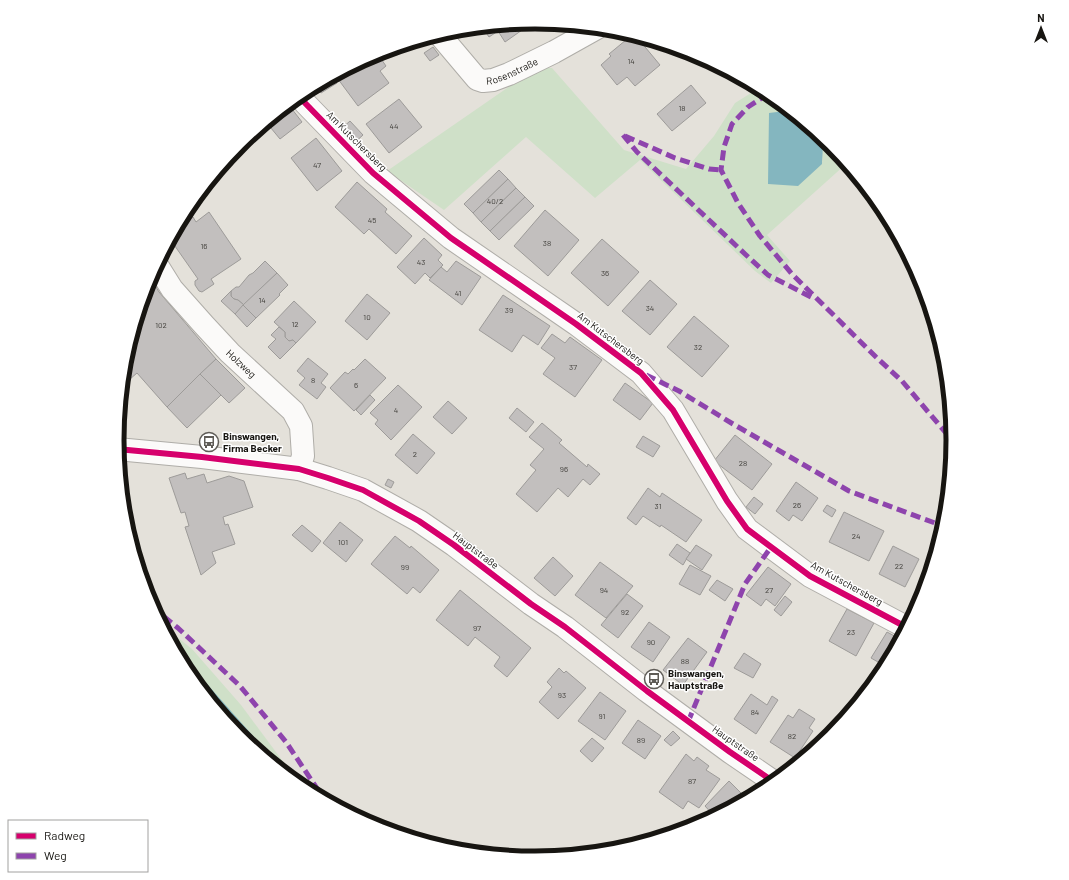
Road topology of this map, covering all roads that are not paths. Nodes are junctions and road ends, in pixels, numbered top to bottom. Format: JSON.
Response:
{"nodes":[{"id":1,"x":588,"y":33,"type":"edge"},
{"id":2,"x":444,"y":39,"type":"edge"},
{"id":3,"x":303,"y":100,"type":"edge"},
{"id":4,"x":161,"y":270,"type":"edge"},
{"id":5,"x":124,"y":450,"type":"edge"},
{"id":6,"x":298,"y":469,"type":"junction"},
{"id":7,"x":902,"y":624,"type":"edge"},
{"id":8,"x":768,"y":778,"type":"edge"}],
"edges":[{"from":1,"to":2,"type":"street","name":"Rosenstraße"},
{"from":3,"to":7,"type":"street","name":"Am Kutschersberg"},
{"from":4,"to":6,"type":"street","name":"Holzweg"},
{"from":5,"to":6,"type":"street","name":"Hauptstraße"},
{"from":6,"to":8,"type":"street","name":"Hauptstraße"}]}
